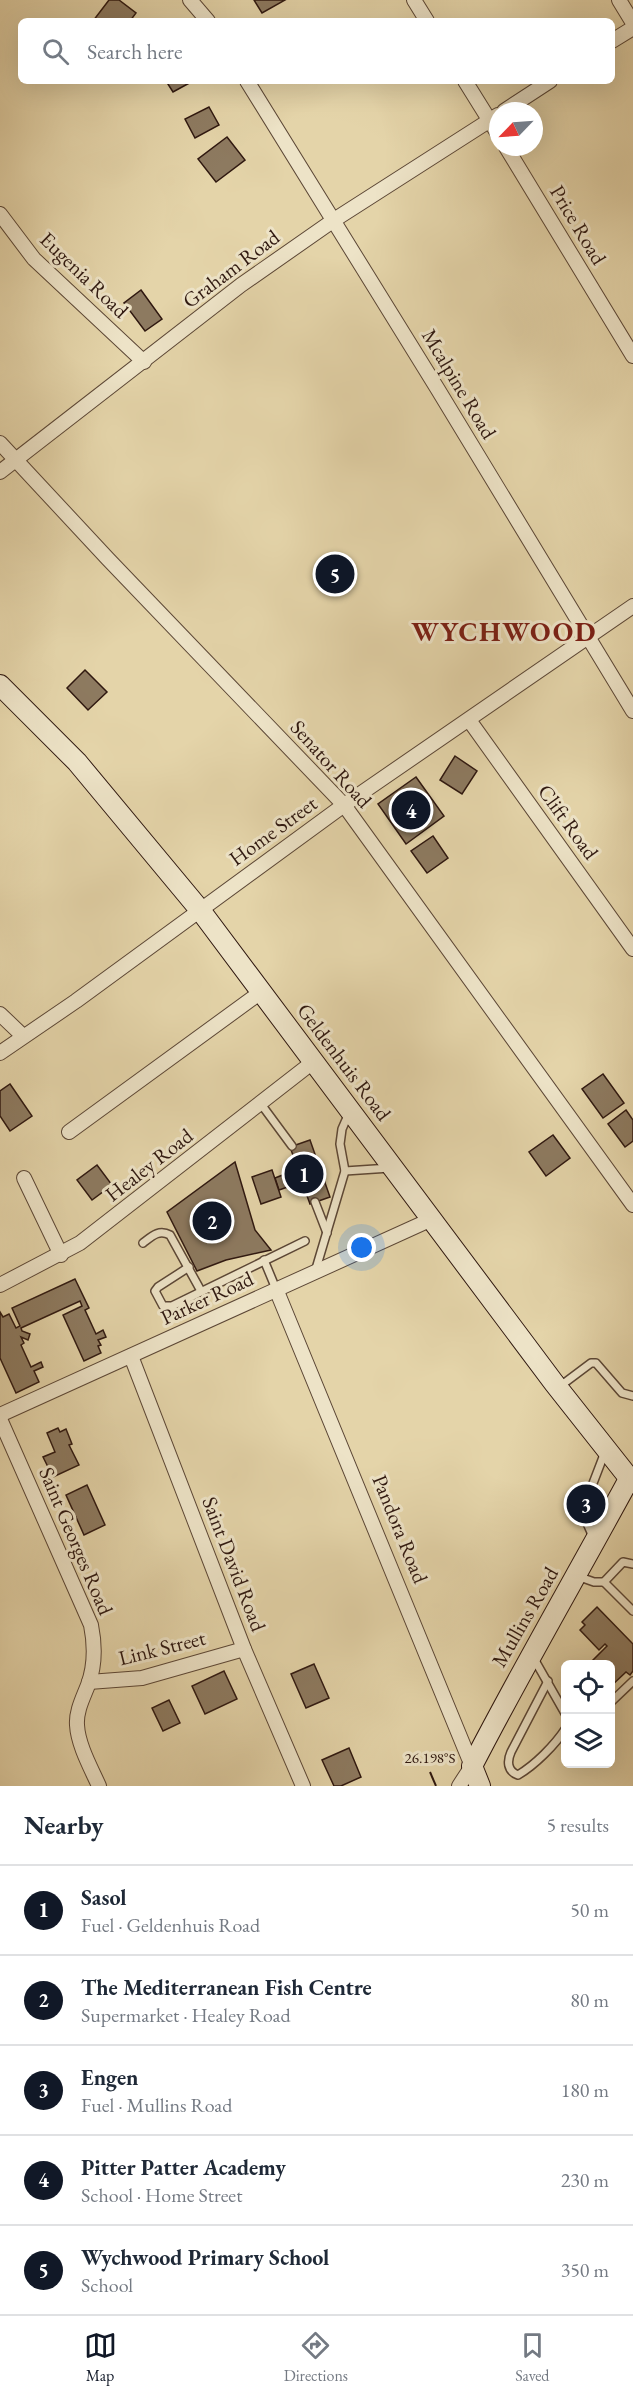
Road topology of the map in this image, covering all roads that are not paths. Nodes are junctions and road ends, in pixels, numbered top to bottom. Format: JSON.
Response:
{"nodes":[{"id":1,"x":190,"y":0,"type":"edge"},
{"id":2,"x":414,"y":0,"type":"edge"},
{"id":3,"x":619,"y":0,"type":"edge"},
{"id":4,"x":205,"y":18,"type":"edge"},
{"id":5,"x":425,"y":18,"type":"edge"},
{"id":6,"x":633,"y":23,"type":"edge"},
{"id":7,"x":633,"y":28,"type":"edge"},
{"id":8,"x":615,"y":40,"type":"edge"},
{"id":9,"x":249,"y":84,"type":"edge"},
{"id":10,"x":467,"y":84,"type":"edge"},
{"id":11,"x":545,"y":84,"type":"edge"},
{"id":12,"x":518,"y":102,"type":"edge"},
{"id":13,"x":489,"y":111,"type":"edge"},
{"id":14,"x":489,"y":120,"type":"edge"},
{"id":15,"x":511,"y":156,"type":"edge"},
{"id":16,"x":0,"y":214,"type":"edge"},
{"id":17,"x":334,"y":220,"type":"junction"},
{"id":18,"x":633,"y":356,"type":"edge"},
{"id":19,"x":144,"y":362,"type":"junction"},
{"id":20,"x":0,"y":443,"type":"edge"},
{"id":21,"x":15,"y":460,"type":"junction"},
{"id":22,"x":0,"y":472,"type":"edge"},
{"id":23,"x":633,"y":606,"type":"edge"},
{"id":24,"x":589,"y":636,"type":"junction"},
{"id":25,"x":0,"y":685,"type":"edge"},
{"id":26,"x":633,"y":711,"type":"edge"},
{"id":27,"x":469,"y":720,"type":"junction"},
{"id":28,"x":344,"y":805,"type":"junction"},
{"id":29,"x":200,"y":910,"type":"junction"},
{"id":30,"x":633,"y":949,"type":"edge"},
{"id":31,"x":261,"y":992,"type":"junction"},
{"id":32,"x":0,"y":1014,"type":"edge"},
{"id":33,"x":23,"y":1036,"type":"junction"},
{"id":34,"x":0,"y":1053,"type":"edge"},
{"id":35,"x":313,"y":1062,"type":"junction"},
{"id":36,"x":261,"y":1104,"type":"junction"},
{"id":37,"x":350,"y":1110,"type":"junction"},
{"id":38,"x":69,"y":1132,"type":"dead end"},
{"id":39,"x":292,"y":1146,"type":"dead end"},
{"id":40,"x":394,"y":1168,"type":"junction"},
{"id":41,"x":345,"y":1171,"type":"junction"},
{"id":42,"x":24,"y":1178,"type":"dead end"},
{"id":43,"x":315,"y":1202,"type":"dead end"},
{"id":44,"x":633,"y":1205,"type":"edge"},
{"id":45,"x":432,"y":1219,"type":"junction"},
{"id":46,"x":327,"y":1233,"type":"junction"},
{"id":47,"x":305,"y":1240,"type":"dead end"},
{"id":48,"x":143,"y":1243,"type":"dead end"},
{"id":49,"x":61,"y":1255,"type":"junction"},
{"id":50,"x":264,"y":1260,"type":"junction"},
{"id":51,"x":189,"y":1267,"type":"junction"},
{"id":52,"x":315,"y":1272,"type":"junction"},
{"id":53,"x":0,"y":1285,"type":"edge"},
{"id":54,"x":276,"y":1289,"type":"junction"},
{"id":55,"x":201,"y":1290,"type":"junction"},
{"id":56,"x":131,"y":1356,"type":"junction"},
{"id":57,"x":557,"y":1388,"type":"junction"},
{"id":58,"x":633,"y":1396,"type":"edge"},
{"id":59,"x":0,"y":1417,"type":"edge"},
{"id":60,"x":606,"y":1449,"type":"junction"},
{"id":61,"x":632,"y":1478,"type":"edge"},
{"id":62,"x":590,"y":1491,"type":"dead end"},
{"id":63,"x":586,"y":1521,"type":"dead end"},
{"id":64,"x":595,"y":1541,"type":"junction"},
{"id":65,"x":633,"y":1564,"type":"edge"},
{"id":66,"x":576,"y":1576,"type":"junction"},
{"id":67,"x":604,"y":1582,"type":"junction"},
{"id":68,"x":633,"y":1611,"type":"edge"},
{"id":69,"x":244,"y":1649,"type":"junction"},
{"id":70,"x":532,"y":1654,"type":"junction"},
{"id":71,"x":633,"y":1681,"type":"edge"},
{"id":72,"x":89,"y":1682,"type":"junction"},
{"id":73,"x":548,"y":1682,"type":"junction"},
{"id":74,"x":615,"y":1698,"type":"edge"},
{"id":75,"x":565,"y":1714,"type":"edge"},
{"id":76,"x":561,"y":1734,"type":"edge"},
{"id":77,"x":471,"y":1766,"type":"junction"},
{"id":78,"x":99,"y":1786,"type":"edge"},
{"id":79,"x":303,"y":1786,"type":"edge"},
{"id":80,"x":459,"y":1786,"type":"edge"},
{"id":81,"x":480,"y":1786,"type":"edge"}],
"edges":[{"from":1,"to":4,"type":"street"},
{"from":2,"to":5,"type":"street"},
{"from":3,"to":6,"type":"street"},
{"from":7,"to":8,"type":"street"},
{"from":9,"to":17,"type":"street","name":"Mcalpine Road"},
{"from":10,"to":13,"type":"street"},
{"from":11,"to":12,"type":"street"},
{"from":14,"to":17,"type":"street","name":"Graham Road"},
{"from":15,"to":18,"type":"street","name":"Price Road"},
{"from":16,"to":19,"type":"street","name":"Eugenia Road"},
{"from":17,"to":19,"type":"street","name":"Graham Road"},
{"from":17,"to":24,"type":"street","name":"Mcalpine Road"},
{"from":19,"to":21,"type":"street","name":"Graham Road"},
{"from":20,"to":21,"type":"street","name":"Senator Road"},
{"from":21,"to":22,"type":"street","name":"Graham Road"},
{"from":21,"to":28,"type":"street","name":"Senator Road"},
{"from":23,"to":24,"type":"street","name":"Home Street"},
{"from":24,"to":26,"type":"street","name":"Mcalpine Road"},
{"from":24,"to":27,"type":"street","name":"Home Street"},
{"from":25,"to":29,"type":"main road","name":"Geldenhuis Road"},
{"from":27,"to":28,"type":"street","name":"Home Street"},
{"from":27,"to":30,"type":"street","name":"Clift Road"},
{"from":28,"to":29,"type":"street","name":"Home Street"},
{"from":28,"to":44,"type":"street","name":"Senator Road"},
{"from":29,"to":31,"type":"main road","name":"Geldenhuis Road"},
{"from":29,"to":33,"type":"street","name":"Home Street"},
{"from":31,"to":35,"type":"main road","name":"Geldenhuis Road"},
{"from":31,"to":38,"type":"street"},
{"from":32,"to":33,"type":"street"},
{"from":33,"to":34,"type":"street","name":"Home Street"},
{"from":35,"to":36,"type":"street","name":"Healey Road"},
{"from":35,"to":37,"type":"main road","name":"Geldenhuis Road"},
{"from":36,"to":39,"type":"lane"},
{"from":36,"to":49,"type":"street","name":"Healey Road"},
{"from":37,"to":40,"type":"main road","name":"Geldenhuis Road"},
{"from":37,"to":41,"type":"lane"},
{"from":40,"to":41,"type":"lane"},
{"from":40,"to":45,"type":"main road","name":"Geldenhuis Road"},
{"from":41,"to":46,"type":"lane"},
{"from":42,"to":49,"type":"street"},
{"from":43,"to":46,"type":"lane"},
{"from":45,"to":52,"type":"street","name":"Parker Road"},
{"from":45,"to":57,"type":"main road","name":"Geldenhuis Road"},
{"from":46,"to":52,"type":"lane"},
{"from":47,"to":50,"type":"lane"},
{"from":48,"to":51,"type":"lane"},
{"from":49,"to":53,"type":"street","name":"Healey Road"},
{"from":50,"to":54,"type":"lane"},
{"from":50,"to":55,"type":"lane"},
{"from":51,"to":55,"type":"lane"},
{"from":51,"to":55,"type":"lane"},
{"from":52,"to":54,"type":"street","name":"Parker Road"},
{"from":54,"to":56,"type":"street","name":"Parker Road"},
{"from":54,"to":77,"type":"street","name":"Pandora Road"},
{"from":56,"to":59,"type":"street","name":"Parker Road"},
{"from":56,"to":69,"type":"street","name":"Saint David Road"},
{"from":57,"to":58,"type":"lane"},
{"from":57,"to":60,"type":"main road","name":"Geldenhuis Road"},
{"from":59,"to":72,"type":"street","name":"Saint Georges Road"},
{"from":60,"to":61,"type":"main road","name":"Geldenhuis Road"},
{"from":60,"to":62,"type":"lane"},
{"from":61,"to":64,"type":"main road","name":"Mullins Road"},
{"from":63,"to":64,"type":"lane"},
{"from":64,"to":66,"type":"main road","name":"Mullins Road"},
{"from":65,"to":67,"type":"lane"},
{"from":66,"to":67,"type":"lane"},
{"from":66,"to":70,"type":"main road","name":"Mullins Road"},
{"from":67,"to":68,"type":"lane"},
{"from":69,"to":72,"type":"street","name":"Link Street"},
{"from":69,"to":79,"type":"street","name":"Saint David Road"},
{"from":70,"to":73,"type":"lane"},
{"from":70,"to":77,"type":"main road","name":"Mullins Road"},
{"from":71,"to":74,"type":"lane"},
{"from":72,"to":78,"type":"street","name":"Saint Georges Road"},
{"from":73,"to":75,"type":"lane"},
{"from":73,"to":76,"type":"lane"},
{"from":77,"to":80,"type":"street","name":"Mullins Road"},
{"from":77,"to":81,"type":"main road","name":"Pandora Road"}]}
